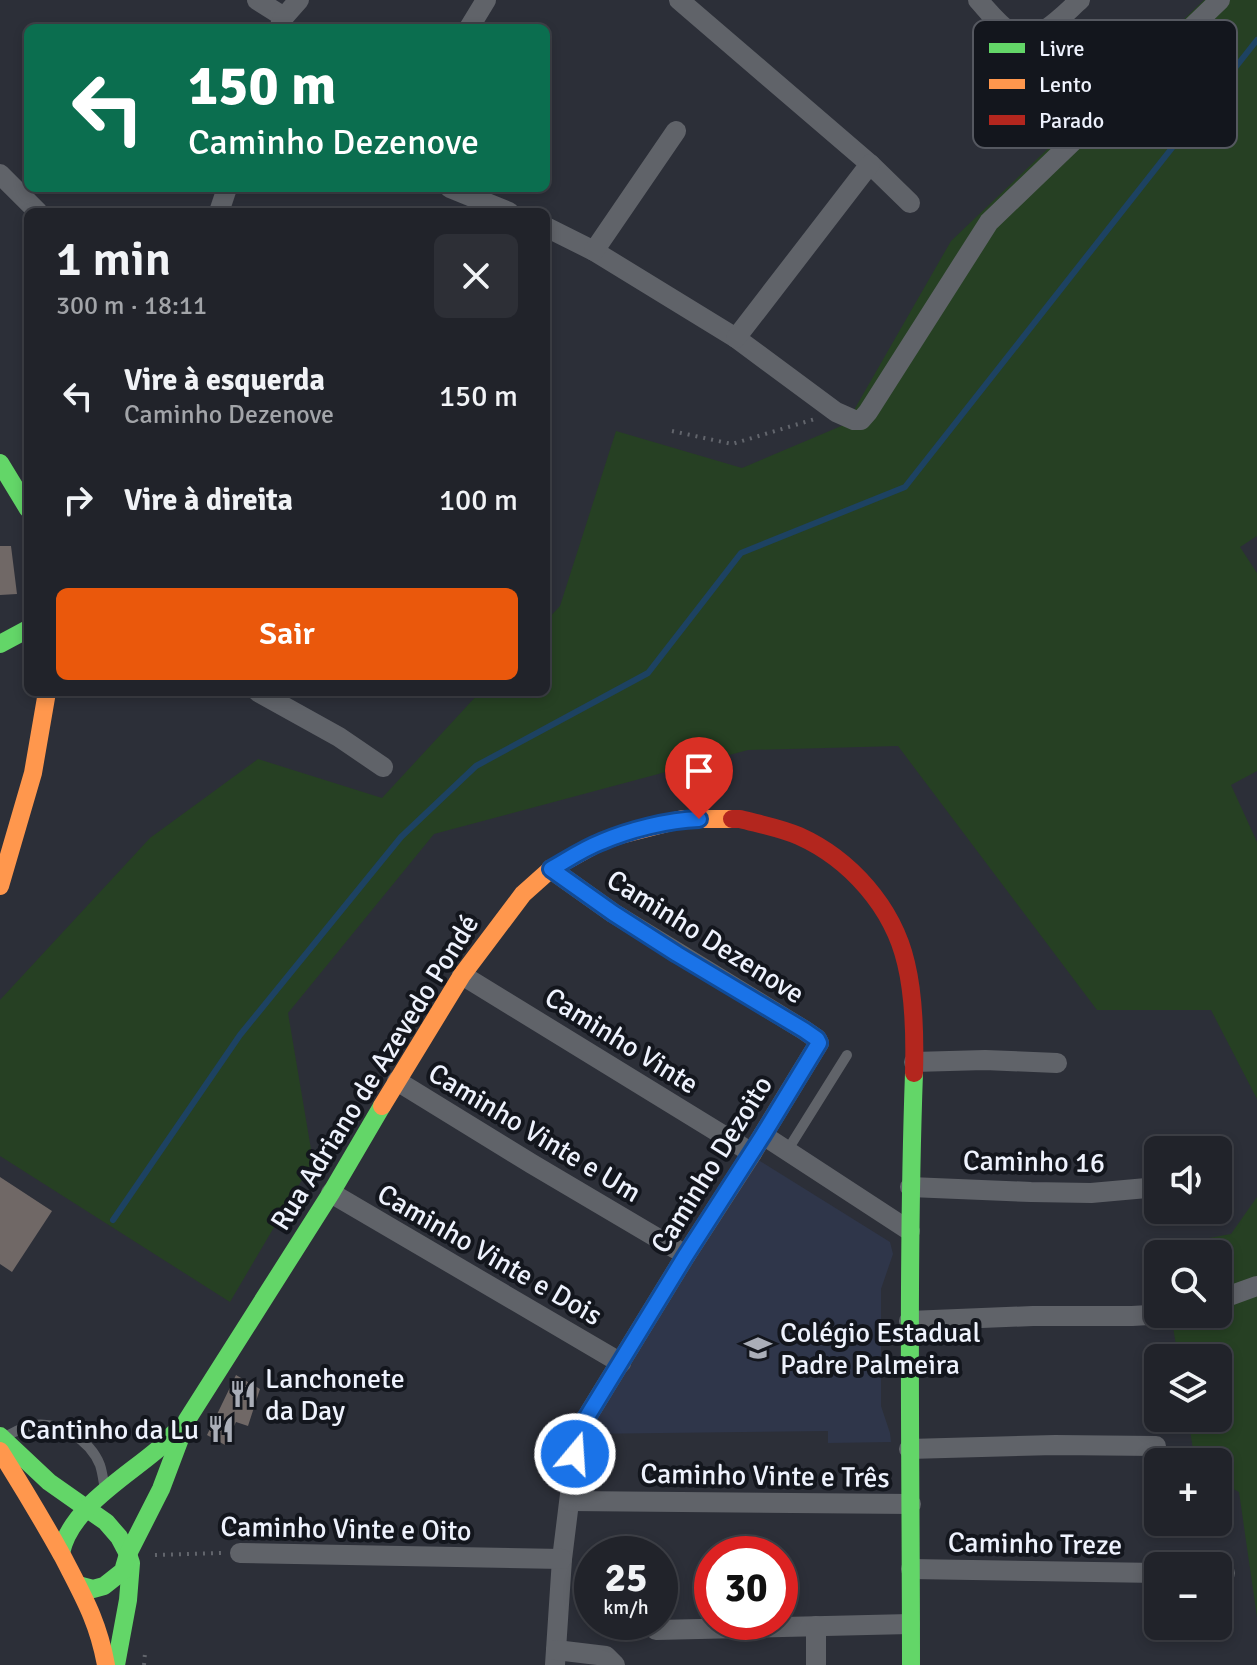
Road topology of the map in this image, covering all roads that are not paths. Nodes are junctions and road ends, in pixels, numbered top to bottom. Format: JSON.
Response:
{"nodes":[{"id":1,"x":257,"y":0,"type":"edge"},
{"id":2,"x":299,"y":0,"type":"edge"},
{"id":3,"x":486,"y":0,"type":"edge"},
{"id":4,"x":679,"y":0,"type":"edge"},
{"id":5,"x":978,"y":0,"type":"edge"},
{"id":6,"x":1080,"y":0,"type":"edge"},
{"id":7,"x":1220,"y":0,"type":"edge"},
{"id":8,"x":999,"y":20,"type":"edge"},
{"id":9,"x":1056,"y":20,"type":"edge"},
{"id":10,"x":1199,"y":20,"type":"edge"},
{"id":11,"x":282,"y":23,"type":"edge"},
{"id":12,"x":471,"y":24,"type":"edge"},
{"id":13,"x":676,"y":131,"type":"dead end"},
{"id":14,"x":1066,"y":148,"type":"edge"},
{"id":15,"x":870,"y":164,"type":"junction"},
{"id":16,"x":0,"y":174,"type":"edge"},
{"id":17,"x":460,"y":192,"type":"edge"},
{"id":18,"x":910,"y":203,"type":"dead end"},
{"id":19,"x":34,"y":208,"type":"edge"},
{"id":20,"x":499,"y":208,"type":"edge"},
{"id":21,"x":550,"y":229,"type":"edge"},
{"id":22,"x":594,"y":251,"type":"junction"},
{"id":23,"x":736,"y":338,"type":"junction"},
{"id":24,"x":0,"y":463,"type":"edge"},
{"id":25,"x":24,"y":502,"type":"edge"},
{"id":26,"x":24,"y":631,"type":"edge"},
{"id":27,"x":0,"y":644,"type":"edge"},
{"id":28,"x":46,"y":696,"type":"edge"},
{"id":29,"x":265,"y":696,"type":"edge"},
{"id":30,"x":383,"y":767,"type":"dead end"},
{"id":31,"x":551,"y":869,"type":"junction"},
{"id":32,"x":0,"y":886,"type":"edge"},
{"id":33,"x":462,"y":975,"type":"junction"},
{"id":34,"x":813,"y":1054,"type":"joint"},
{"id":35,"x":847,"y":1055,"type":"dead end"},
{"id":36,"x":914,"y":1062,"type":"junction"},
{"id":37,"x":1057,"y":1063,"type":"dead end"},
{"id":38,"x":397,"y":1081,"type":"junction"},
{"id":39,"x":763,"y":1135,"type":"junction"},
{"id":40,"x":787,"y":1151,"type":"junction"},
{"id":41,"x":752,"y":1153,"type":"junction"},
{"id":42,"x":910,"y":1187,"type":"junction"},
{"id":43,"x":1144,"y":1188,"type":"edge"},
{"id":44,"x":331,"y":1193,"type":"junction"},
{"id":45,"x":910,"y":1231,"type":"junction"},
{"id":46,"x":686,"y":1255,"type":"junction"},
{"id":47,"x":1257,"y":1286,"type":"edge"},
{"id":48,"x":1232,"y":1295,"type":"edge"},
{"id":49,"x":1144,"y":1315,"type":"edge"},
{"id":50,"x":909,"y":1321,"type":"junction"},
{"id":51,"x":621,"y":1363,"type":"junction"},
{"id":52,"x":187,"y":1420,"type":"junction"},
{"id":53,"x":1,"y":1442,"type":"edge"},
{"id":54,"x":1156,"y":1446,"type":"dead end"},
{"id":55,"x":909,"y":1449,"type":"junction"},
{"id":56,"x":49,"y":1482,"type":"junction"},
{"id":57,"x":111,"y":1483,"type":"junction"},
{"id":58,"x":570,"y":1501,"type":"junction"},
{"id":59,"x":911,"y":1504,"type":"junction"},
{"id":60,"x":88,"y":1508,"type":"junction"},
{"id":61,"x":61,"y":1553,"type":"junction"},
{"id":62,"x":240,"y":1553,"type":"road end"},
{"id":63,"x":128,"y":1554,"type":"junction"},
{"id":64,"x":562,"y":1559,"type":"junction"},
{"id":65,"x":911,"y":1569,"type":"junction"},
{"id":66,"x":1144,"y":1573,"type":"edge"},
{"id":67,"x":78,"y":1585,"type":"junction"},
{"id":68,"x":910,"y":1624,"type":"junction"},
{"id":69,"x":816,"y":1626,"type":"junction"},
{"id":70,"x":678,"y":1629,"type":"edge"},
{"id":71,"x":555,"y":1657,"type":"edge"},
{"id":72,"x":106,"y":1665,"type":"edge"},
{"id":73,"x":116,"y":1665,"type":"edge"},
{"id":74,"x":615,"y":1665,"type":"edge"},
{"id":75,"x":816,"y":1665,"type":"edge"},
{"id":76,"x":911,"y":1665,"type":"edge"}],
"edges":[{"from":1,"to":11,"type":"street"},
{"from":2,"to":11,"type":"street"},
{"from":3,"to":12,"type":"street"},
{"from":4,"to":15,"type":"street"},
{"from":5,"to":8,"type":"street"},
{"from":6,"to":9,"type":"street"},
{"from":7,"to":10,"type":"street"},
{"from":13,"to":22,"type":"street"},
{"from":14,"to":23,"type":"street"},
{"from":15,"to":18,"type":"street"},
{"from":15,"to":23,"type":"street"},
{"from":16,"to":19,"type":"street"},
{"from":17,"to":20,"type":"street"},
{"from":21,"to":22,"type":"street"},
{"from":22,"to":23,"type":"street"},
{"from":24,"to":25,"type":"street"},
{"from":26,"to":27,"type":"street"},
{"from":28,"to":32,"type":"street"},
{"from":29,"to":30,"type":"street"},
{"from":31,"to":33,"type":"street","name":"Rua Adriano de Azevedo Pondé"},
{"from":31,"to":34,"type":"street","name":"Caminho Dezenove"},
{"from":31,"to":36,"type":"street","name":"Rua Adriano de Azevedo Pondé"},
{"from":33,"to":38,"type":"street","name":"Rua Adriano de Azevedo Pondé"},
{"from":33,"to":41,"type":"street","name":"Caminho Vinte"},
{"from":34,"to":39,"type":"street","name":"Caminho Dezoito"},
{"from":35,"to":40,"type":"lane"},
{"from":36,"to":37,"type":"street"},
{"from":36,"to":42,"type":"street","name":"Rua Adriano de Azevedo Pondé"},
{"from":38,"to":44,"type":"street","name":"Rua Adriano de Azevedo Pondé"},
{"from":38,"to":46,"type":"street","name":"Caminho Vinte e Um"},
{"from":39,"to":40,"type":"street"},
{"from":39,"to":41,"type":"street","name":"Caminho Dezoito"},
{"from":40,"to":45,"type":"street"},
{"from":41,"to":46,"type":"street","name":"Caminho Dezoito"},
{"from":42,"to":43,"type":"street","name":"Caminho 16"},
{"from":42,"to":45,"type":"street","name":"Rua Adriano de Azevedo Pondé"},
{"from":44,"to":51,"type":"street","name":"Caminho Vinte e Dois"},
{"from":44,"to":52,"type":"street","name":"Rua Adriano de Azevedo Pondé"},
{"from":45,"to":50,"type":"street","name":"Rua Adriano de Azevedo Pondé"},
{"from":46,"to":51,"type":"street","name":"Caminho Dezoito"},
{"from":47,"to":48,"type":"street"},
{"from":49,"to":50,"type":"street"},
{"from":50,"to":55,"type":"street","name":"Rua Adriano de Azevedo Pondé"},
{"from":51,"to":58,"type":"street","name":"Caminho Dezoito"},
{"from":52,"to":57,"type":"street","name":"Rua Adriano de Azevedo Pondé"},
{"from":52,"to":63,"type":"street","name":"Rua Adriano de Azevedo Pondé"},
{"from":53,"to":56,"type":"street"},
{"from":53,"to":57,"type":"lane"},
{"from":53,"to":61,"type":"street"},
{"from":54,"to":55,"type":"street"},
{"from":55,"to":59,"type":"street","name":"Rua Adriano de Azevedo Pondé"},
{"from":56,"to":57,"type":"street"},
{"from":56,"to":60,"type":"street"},
{"from":57,"to":60,"type":"street","name":"Rua Adriano de Azevedo Pondé"},
{"from":58,"to":59,"type":"street","name":"Caminho Vinte e Três"},
{"from":58,"to":64,"type":"street","name":"Caminho Dezoito"},
{"from":59,"to":65,"type":"street","name":"Rua Adriano de Azevedo Pondé"},
{"from":60,"to":61,"type":"street","name":"Rua Adriano de Azevedo Pondé"},
{"from":60,"to":63,"type":"street"},
{"from":61,"to":67,"type":"street"},
{"from":62,"to":64,"type":"street","name":"Caminho Vinte e Oito"},
{"from":63,"to":67,"type":"street","name":"Rua Adriano de Azevedo Pondé"},
{"from":63,"to":73,"type":"street"},
{"from":64,"to":71,"type":"street","name":"Caminho Dezoito"},
{"from":65,"to":66,"type":"street","name":"Caminho Treze"},
{"from":65,"to":68,"type":"street","name":"Rua Adriano de Azevedo Pondé"},
{"from":67,"to":72,"type":"street"},
{"from":68,"to":69,"type":"street"},
{"from":68,"to":76,"type":"street","name":"Rua Adriano de Azevedo Pondé"},
{"from":69,"to":70,"type":"street"},
{"from":69,"to":75,"type":"street"},
{"from":71,"to":74,"type":"street"}]}
